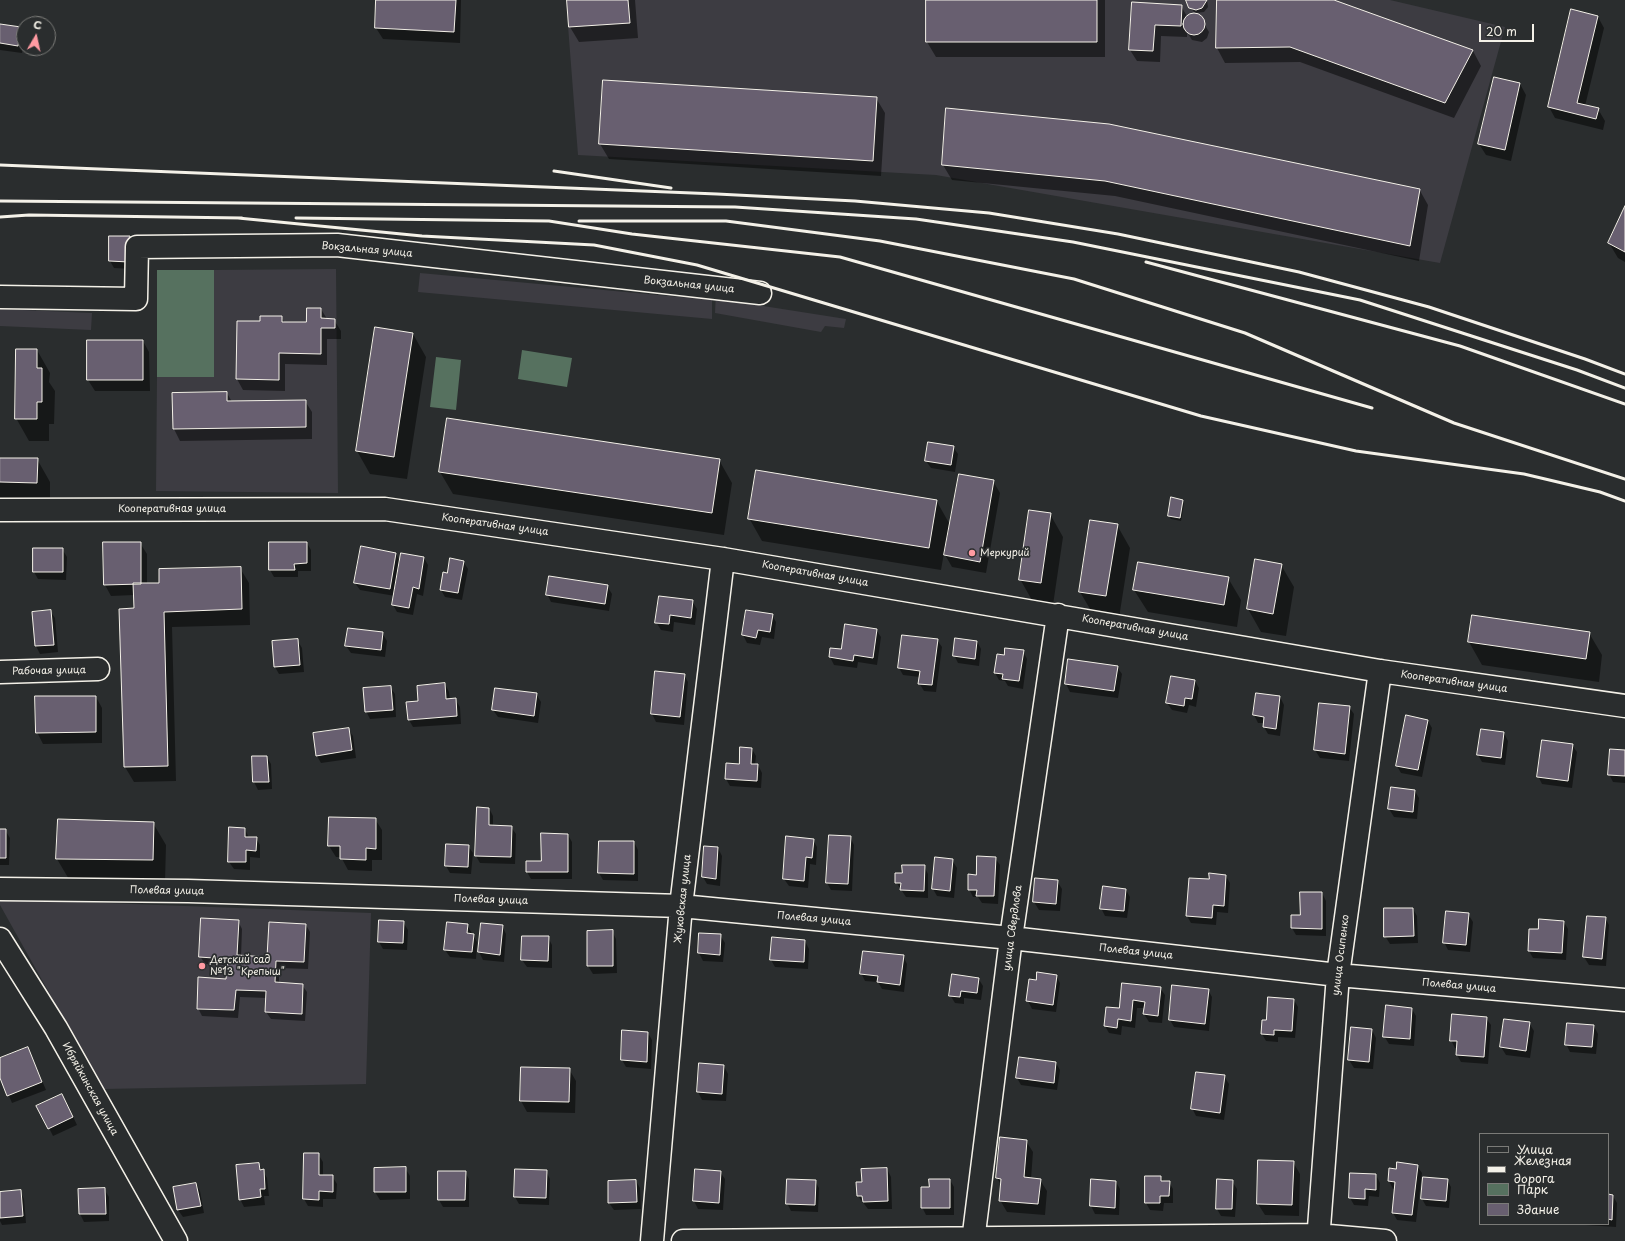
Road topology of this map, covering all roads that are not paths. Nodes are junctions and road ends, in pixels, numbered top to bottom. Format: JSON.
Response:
{"nodes":[{"id":1,"x":760,"y":293,"type":"dead end"},
{"id":2,"x":0,"y":297,"type":"edge"},
{"id":3,"x":0,"y":510,"type":"edge"},
{"id":4,"x":723,"y":559,"type":"junction"},
{"id":5,"x":1058,"y":615,"type":"junction"},
{"id":6,"x":98,"y":670,"type":"dead end"},
{"id":7,"x":1380,"y":671,"type":"junction"},
{"id":8,"x":0,"y":672,"type":"edge"},
{"id":9,"x":1625,"y":706,"type":"edge"},
{"id":10,"x":0,"y":889,"type":"edge"},
{"id":11,"x":681,"y":906,"type":"junction"},
{"id":12,"x":1011,"y":938,"type":"junction"},
{"id":13,"x":0,"y":939,"type":"edge"},
{"id":14,"x":1338,"y":975,"type":"junction"},
{"id":15,"x":1625,"y":1000,"type":"edge"},
{"id":16,"x":973,"y":1239,"type":"edge"},
{"id":17,"x":1321,"y":1239,"type":"edge"},
{"id":18,"x":176,"y":1241,"type":"edge"},
{"id":19,"x":652,"y":1241,"type":"edge"},
{"id":20,"x":683,"y":1241,"type":"edge"},
{"id":21,"x":1385,"y":1241,"type":"edge"}],
"edges":[{"from":1,"to":2,"type":"street","name":"Вокзальная улица"},
{"from":3,"to":4,"type":"street","name":"Кооперативная улица"},
{"from":4,"to":5,"type":"street","name":"Кооперативная улица"},
{"from":4,"to":11,"type":"street","name":"Жуковская улица"},
{"from":5,"to":7,"type":"street","name":"Кооперативная улица"},
{"from":5,"to":12,"type":"street","name":"улица Свердлова"},
{"from":6,"to":8,"type":"street","name":"Рабочая улица"},
{"from":7,"to":9,"type":"street","name":"Кооперативная улица"},
{"from":7,"to":14,"type":"street","name":"улица Осипенко"},
{"from":10,"to":11,"type":"street","name":"Полевая улица"},
{"from":11,"to":12,"type":"street","name":"Полевая улица"},
{"from":11,"to":19,"type":"street","name":"Жуковская улица"},
{"from":12,"to":14,"type":"street","name":"Полевая улица"},
{"from":12,"to":16,"type":"street","name":"улица Свердлова"},
{"from":13,"to":18,"type":"street","name":"Ибряйкинская улица"},
{"from":14,"to":15,"type":"street","name":"Полевая улица"},
{"from":14,"to":17,"type":"street","name":"улица Осипенко"},
{"from":16,"to":17,"type":"street"},
{"from":16,"to":20,"type":"street"},
{"from":17,"to":21,"type":"street"}]}
